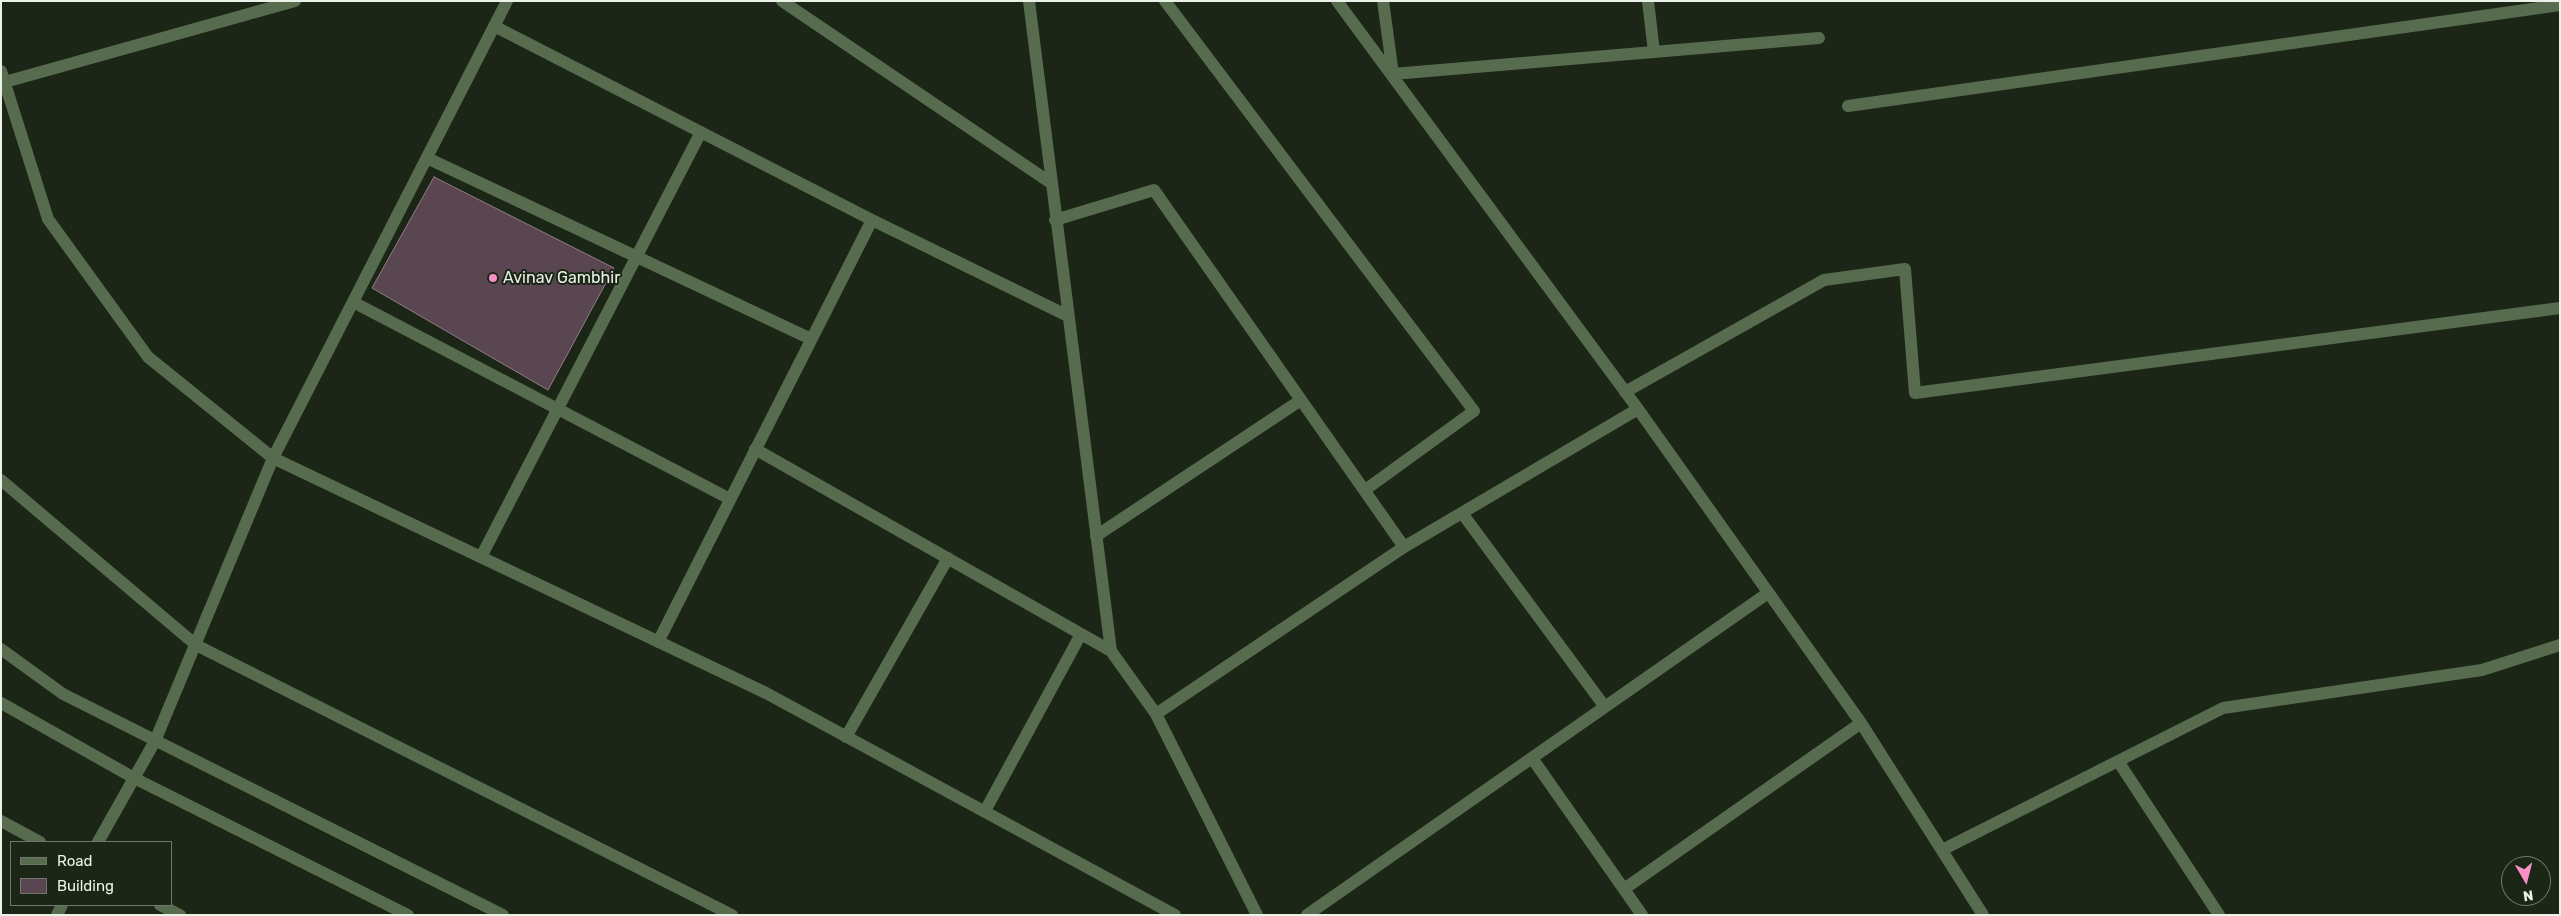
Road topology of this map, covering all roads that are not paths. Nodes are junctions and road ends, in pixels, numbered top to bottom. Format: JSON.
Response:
{"nodes":[{"id":1,"x":295,"y":1,"type":"edge"},
{"id":2,"x":507,"y":1,"type":"edge"},
{"id":3,"x":782,"y":1,"type":"edge"},
{"id":4,"x":1029,"y":1,"type":"edge"},
{"id":5,"x":1165,"y":1,"type":"edge"},
{"id":6,"x":1337,"y":1,"type":"edge"},
{"id":7,"x":1383,"y":1,"type":"edge"},
{"id":8,"x":1648,"y":1,"type":"edge"},
{"id":9,"x":2560,"y":5,"type":"edge"},
{"id":10,"x":494,"y":26,"type":"junction"},
{"id":11,"x":1819,"y":38,"type":"dead end"},
{"id":12,"x":1654,"y":52,"type":"junction"},
{"id":13,"x":1393,"y":74,"type":"junction"},
{"id":14,"x":3,"y":76,"type":"edge"},
{"id":15,"x":1848,"y":106,"type":"dead end"},
{"id":16,"x":700,"y":132,"type":"junction"},
{"id":17,"x":427,"y":158,"type":"junction"},
{"id":18,"x":1051,"y":183,"type":"junction"},
{"id":19,"x":872,"y":220,"type":"junction"},
{"id":20,"x":1056,"y":220,"type":"junction"},
{"id":21,"x":636,"y":257,"type":"junction"},
{"id":22,"x":353,"y":302,"type":"junction"},
{"id":23,"x":2560,"y":308,"type":"edge"},
{"id":24,"x":1068,"y":316,"type":"junction"},
{"id":25,"x":811,"y":339,"type":"junction"},
{"id":26,"x":1625,"y":392,"type":"junction"},
{"id":27,"x":1301,"y":400,"type":"junction"},
{"id":28,"x":558,"y":409,"type":"junction"},
{"id":29,"x":1638,"y":409,"type":"junction"},
{"id":30,"x":755,"y":449,"type":"junction"},
{"id":31,"x":274,"y":458,"type":"junction"},
{"id":32,"x":1,"y":480,"type":"edge"},
{"id":33,"x":1365,"y":490,"type":"junction"},
{"id":34,"x":730,"y":499,"type":"junction"},
{"id":35,"x":1462,"y":513,"type":"junction"},
{"id":36,"x":1096,"y":536,"type":"junction"},
{"id":37,"x":1404,"y":547,"type":"junction"},
{"id":38,"x":481,"y":557,"type":"junction"},
{"id":39,"x":948,"y":558,"type":"junction"},
{"id":40,"x":1768,"y":593,"type":"junction"},
{"id":41,"x":1081,"y":634,"type":"junction"},
{"id":42,"x":658,"y":642,"type":"junction"},
{"id":43,"x":196,"y":645,"type":"junction"},
{"id":44,"x":2560,"y":645,"type":"edge"},
{"id":45,"x":1,"y":649,"type":"edge"},
{"id":46,"x":1111,"y":651,"type":"junction"},
{"id":47,"x":1,"y":703,"type":"edge"},
{"id":48,"x":1605,"y":707,"type":"junction"},
{"id":49,"x":1156,"y":714,"type":"junction"},
{"id":50,"x":1861,"y":723,"type":"junction"},
{"id":51,"x":846,"y":737,"type":"junction"},
{"id":52,"x":156,"y":741,"type":"junction"},
{"id":53,"x":1532,"y":758,"type":"junction"},
{"id":54,"x":2118,"y":761,"type":"junction"},
{"id":55,"x":134,"y":778,"type":"junction"},
{"id":56,"x":985,"y":811,"type":"junction"},
{"id":57,"x":1,"y":821,"type":"edge"},
{"id":58,"x":38,"y":841,"type":"edge"},
{"id":59,"x":99,"y":841,"type":"edge"},
{"id":60,"x":1942,"y":850,"type":"junction"},
{"id":61,"x":1624,"y":889,"type":"junction"},
{"id":62,"x":162,"y":906,"type":"edge"},
{"id":63,"x":180,"y":915,"type":"edge"},
{"id":64,"x":408,"y":915,"type":"edge"},
{"id":65,"x":503,"y":915,"type":"edge"},
{"id":66,"x":732,"y":915,"type":"edge"},
{"id":67,"x":1175,"y":915,"type":"edge"},
{"id":68,"x":1257,"y":915,"type":"edge"},
{"id":69,"x":1307,"y":915,"type":"edge"},
{"id":70,"x":1642,"y":915,"type":"edge"},
{"id":71,"x":1983,"y":915,"type":"edge"},
{"id":72,"x":2219,"y":915,"type":"edge"}],
"edges":[{"from":1,"to":14,"type":"street"},
{"from":2,"to":10,"type":"street"},
{"from":3,"to":18,"type":"street"},
{"from":4,"to":18,"type":"street"},
{"from":5,"to":33,"type":"street"},
{"from":6,"to":13,"type":"street"},
{"from":7,"to":13,"type":"street"},
{"from":8,"to":12,"type":"street"},
{"from":9,"to":15,"type":"street"},
{"from":10,"to":16,"type":"street"},
{"from":10,"to":17,"type":"street"},
{"from":11,"to":12,"type":"street"},
{"from":12,"to":13,"type":"street"},
{"from":13,"to":26,"type":"street"},
{"from":14,"to":31,"type":"street"},
{"from":16,"to":19,"type":"street"},
{"from":16,"to":21,"type":"street"},
{"from":17,"to":21,"type":"street"},
{"from":17,"to":22,"type":"street"},
{"from":18,"to":20,"type":"street"},
{"from":19,"to":24,"type":"street"},
{"from":19,"to":25,"type":"street"},
{"from":20,"to":24,"type":"street"},
{"from":20,"to":27,"type":"street"},
{"from":21,"to":25,"type":"street"},
{"from":21,"to":28,"type":"street"},
{"from":22,"to":28,"type":"street"},
{"from":22,"to":31,"type":"street"},
{"from":23,"to":26,"type":"street"},
{"from":24,"to":36,"type":"street"},
{"from":25,"to":30,"type":"street"},
{"from":26,"to":29,"type":"street"},
{"from":27,"to":33,"type":"street"},
{"from":27,"to":36,"type":"street"},
{"from":28,"to":34,"type":"street"},
{"from":28,"to":38,"type":"street"},
{"from":29,"to":35,"type":"street"},
{"from":29,"to":40,"type":"street"},
{"from":30,"to":34,"type":"street"},
{"from":30,"to":39,"type":"street"},
{"from":31,"to":38,"type":"street"},
{"from":31,"to":43,"type":"street"},
{"from":32,"to":43,"type":"street"},
{"from":33,"to":37,"type":"street"},
{"from":34,"to":42,"type":"street"},
{"from":35,"to":37,"type":"street"},
{"from":35,"to":48,"type":"street"},
{"from":36,"to":46,"type":"street"},
{"from":37,"to":49,"type":"street"},
{"from":38,"to":42,"type":"street"},
{"from":39,"to":41,"type":"street"},
{"from":39,"to":51,"type":"street"},
{"from":40,"to":48,"type":"street"},
{"from":40,"to":50,"type":"street"},
{"from":41,"to":46,"type":"street"},
{"from":41,"to":56,"type":"street"},
{"from":42,"to":51,"type":"street"},
{"from":43,"to":52,"type":"street"},
{"from":43,"to":66,"type":"street"},
{"from":44,"to":54,"type":"street"},
{"from":45,"to":52,"type":"street"},
{"from":46,"to":49,"type":"street"},
{"from":47,"to":55,"type":"street"},
{"from":48,"to":53,"type":"street"},
{"from":49,"to":68,"type":"street"},
{"from":50,"to":60,"type":"street"},
{"from":50,"to":61,"type":"street"},
{"from":51,"to":56,"type":"street"},
{"from":52,"to":55,"type":"street"},
{"from":52,"to":65,"type":"street"},
{"from":53,"to":61,"type":"street"},
{"from":53,"to":69,"type":"street"},
{"from":54,"to":60,"type":"street"},
{"from":54,"to":72,"type":"street"},
{"from":55,"to":59,"type":"street"},
{"from":55,"to":64,"type":"street"},
{"from":56,"to":67,"type":"street"},
{"from":57,"to":58,"type":"street"},
{"from":60,"to":71,"type":"street"},
{"from":61,"to":70,"type":"street"},
{"from":62,"to":63,"type":"street"}]}
